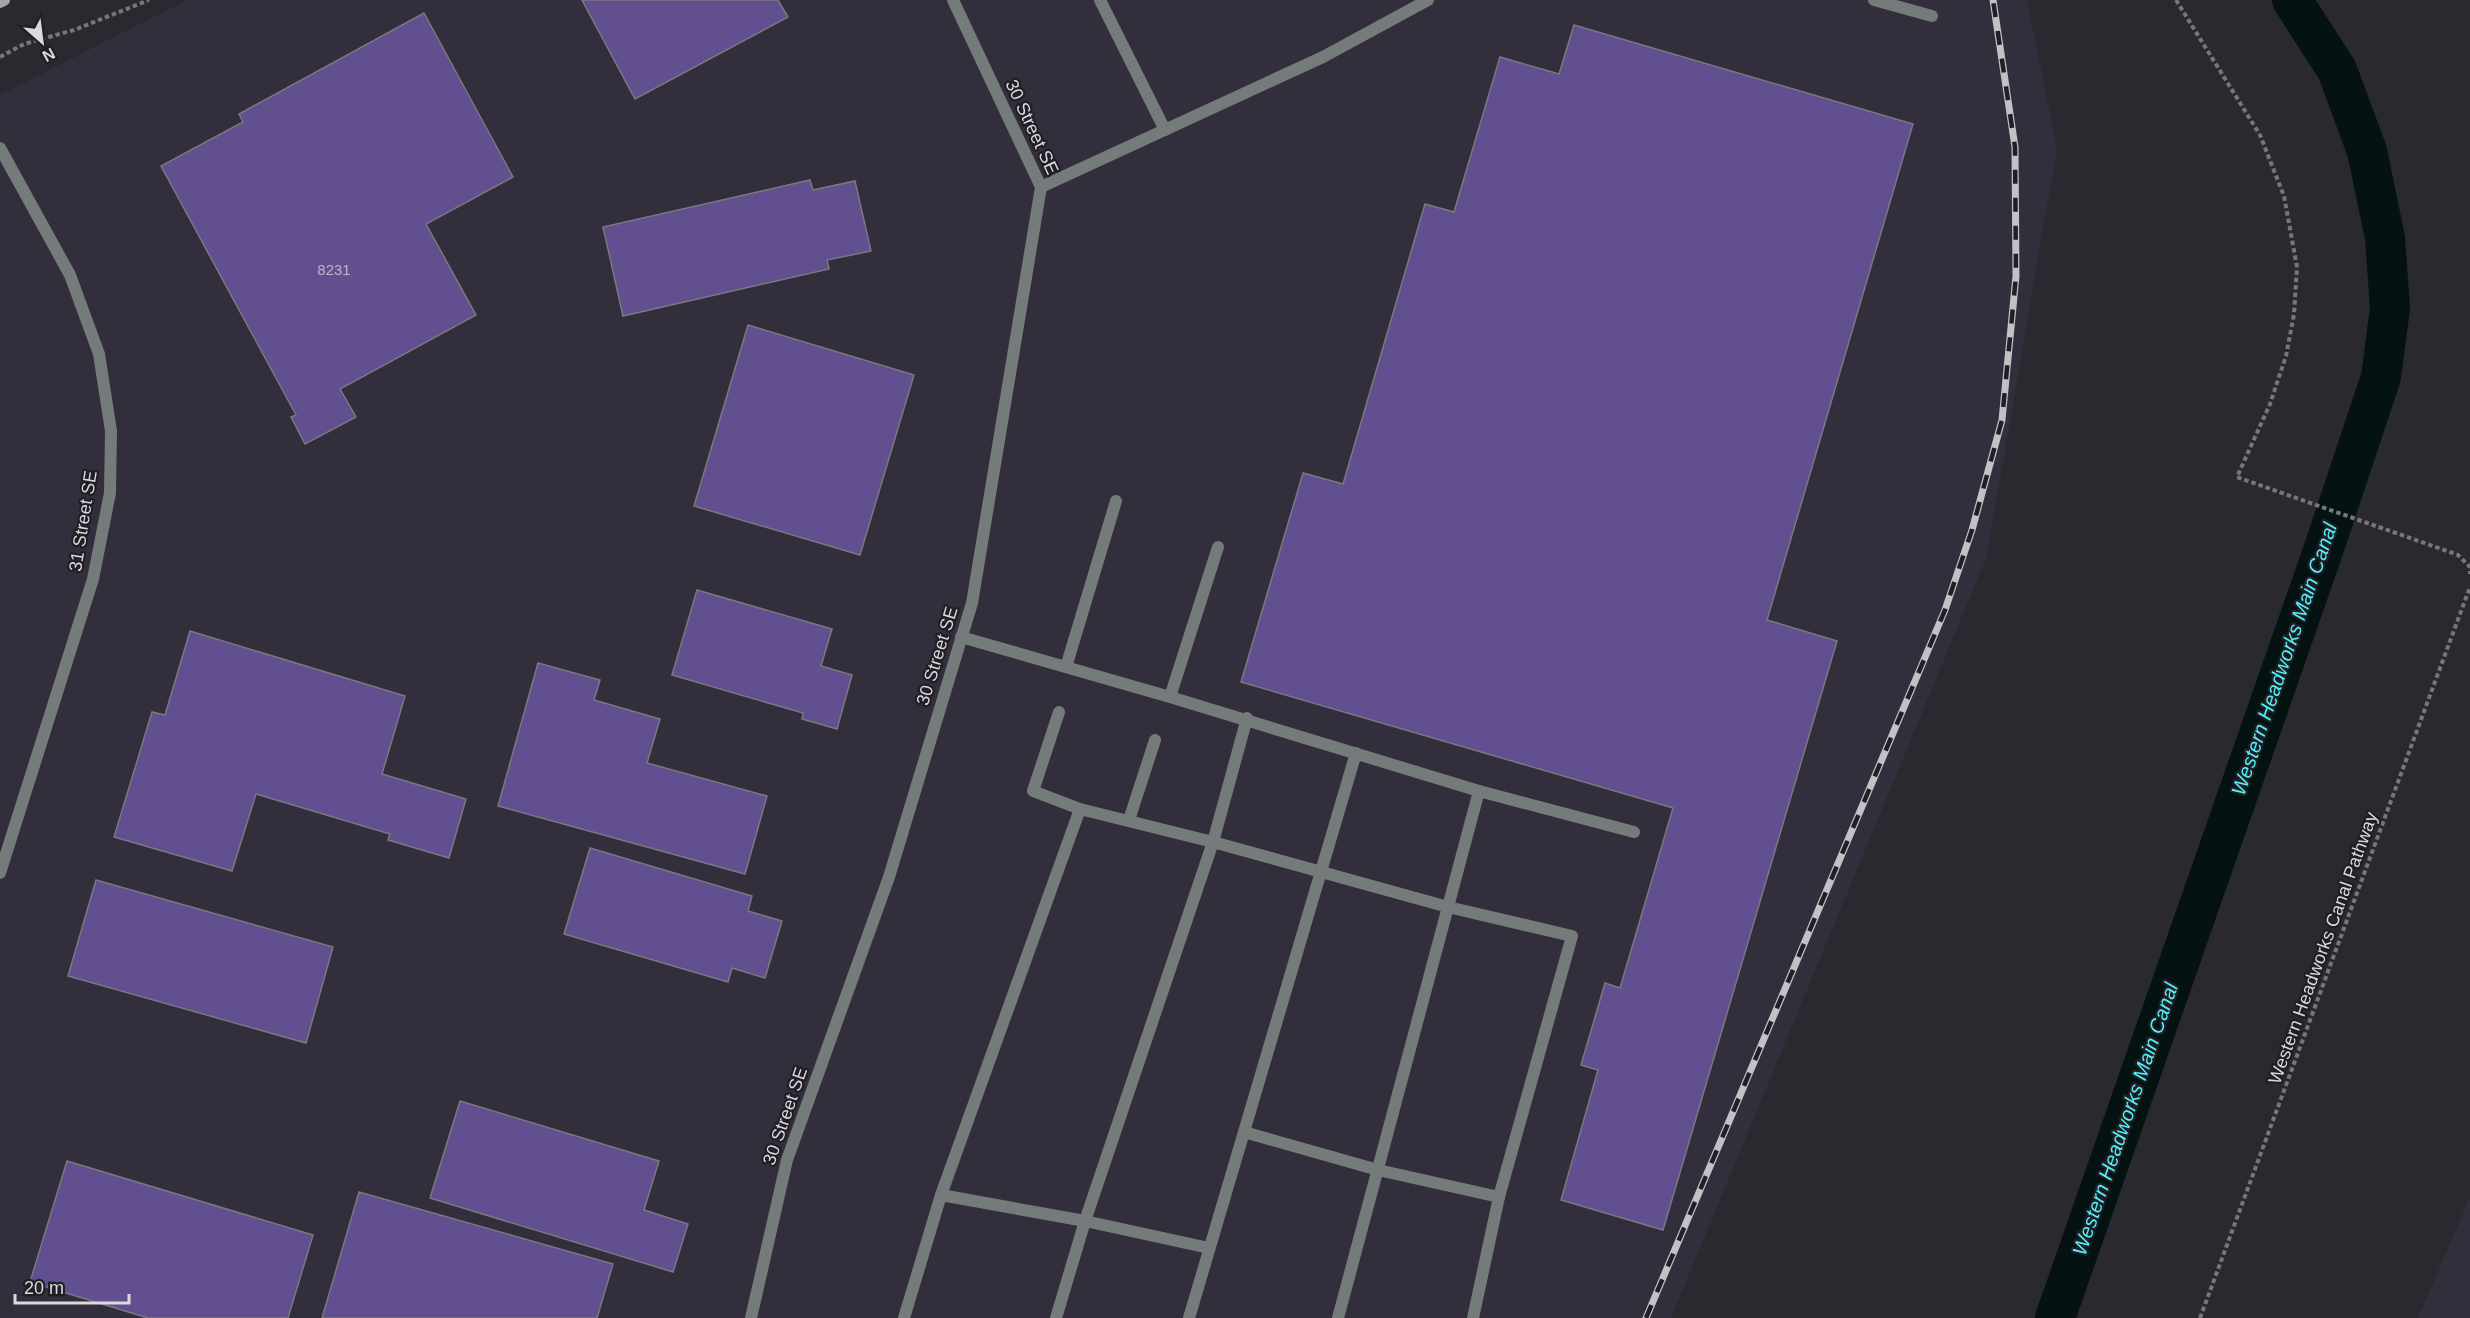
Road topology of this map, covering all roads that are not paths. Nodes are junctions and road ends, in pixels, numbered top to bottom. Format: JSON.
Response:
{"nodes":[{"id":1,"x":953,"y":0,"type":"edge"},
{"id":2,"x":1100,"y":0,"type":"edge"},
{"id":3,"x":1428,"y":0,"type":"edge"},
{"id":4,"x":1874,"y":0,"type":"edge"},
{"id":5,"x":1932,"y":16,"type":"dead end"},
{"id":6,"x":1165,"y":130,"type":"junction"},
{"id":7,"x":0,"y":148,"type":"edge"},
{"id":8,"x":1041,"y":187,"type":"junction"},
{"id":9,"x":1116,"y":501,"type":"dead end"},
{"id":10,"x":1218,"y":547,"type":"dead end"},
{"id":11,"x":961,"y":637,"type":"junction"},
{"id":12,"x":1066,"y":667,"type":"junction"},
{"id":13,"x":1170,"y":697,"type":"junction"},
{"id":14,"x":1059,"y":712,"type":"dead end"},
{"id":15,"x":1247,"y":718,"type":"junction"},
{"id":16,"x":1155,"y":740,"type":"dead end"},
{"id":17,"x":1356,"y":753,"type":"junction"},
{"id":18,"x":1479,"y":791,"type":"junction"},
{"id":19,"x":1080,"y":809,"type":"junction"},
{"id":20,"x":1129,"y":820,"type":"junction"},
{"id":21,"x":1634,"y":832,"type":"dead end"},
{"id":22,"x":1213,"y":842,"type":"junction"},
{"id":23,"x":1320,"y":871,"type":"junction"},
{"id":24,"x":0,"y":873,"type":"edge"},
{"id":25,"x":1448,"y":907,"type":"junction"},
{"id":26,"x":1244,"y":1132,"type":"junction"},
{"id":27,"x":1378,"y":1170,"type":"junction"},
{"id":28,"x":941,"y":1195,"type":"junction"},
{"id":29,"x":1499,"y":1197,"type":"junction"},
{"id":30,"x":1085,"y":1221,"type":"junction"},
{"id":31,"x":1209,"y":1248,"type":"junction"},
{"id":32,"x":751,"y":1318,"type":"edge"},
{"id":33,"x":904,"y":1318,"type":"edge"},
{"id":34,"x":1056,"y":1318,"type":"edge"},
{"id":35,"x":1189,"y":1318,"type":"edge"},
{"id":36,"x":1338,"y":1318,"type":"edge"},
{"id":37,"x":1473,"y":1318,"type":"edge"}],
"edges":[{"from":1,"to":8,"type":"street","name":"30 Street SE"},
{"from":2,"to":6,"type":"street"},
{"from":3,"to":6,"type":"street"},
{"from":4,"to":5,"type":"street"},
{"from":6,"to":8,"type":"street"},
{"from":7,"to":24,"type":"street","name":"31 Street SE"},
{"from":8,"to":11,"type":"street","name":"30 Street SE"},
{"from":9,"to":12,"type":"street"},
{"from":10,"to":13,"type":"street"},
{"from":11,"to":12,"type":"street"},
{"from":11,"to":32,"type":"street","name":"30 Street SE"},
{"from":12,"to":13,"type":"street"},
{"from":13,"to":15,"type":"street"},
{"from":14,"to":19,"type":"street"},
{"from":15,"to":17,"type":"street"},
{"from":15,"to":22,"type":"street"},
{"from":16,"to":20,"type":"street"},
{"from":17,"to":18,"type":"street"},
{"from":17,"to":23,"type":"street"},
{"from":18,"to":21,"type":"street"},
{"from":18,"to":25,"type":"street"},
{"from":19,"to":20,"type":"street"},
{"from":19,"to":28,"type":"street"},
{"from":20,"to":22,"type":"street"},
{"from":22,"to":23,"type":"street"},
{"from":22,"to":30,"type":"street"},
{"from":23,"to":25,"type":"street"},
{"from":23,"to":26,"type":"street"},
{"from":25,"to":27,"type":"street"},
{"from":25,"to":29,"type":"street"},
{"from":26,"to":27,"type":"street"},
{"from":26,"to":31,"type":"street"},
{"from":27,"to":29,"type":"street"},
{"from":27,"to":36,"type":"street"},
{"from":28,"to":30,"type":"street"},
{"from":28,"to":33,"type":"street"},
{"from":29,"to":37,"type":"street"},
{"from":30,"to":31,"type":"street"},
{"from":30,"to":34,"type":"street"},
{"from":31,"to":35,"type":"street"}]}
